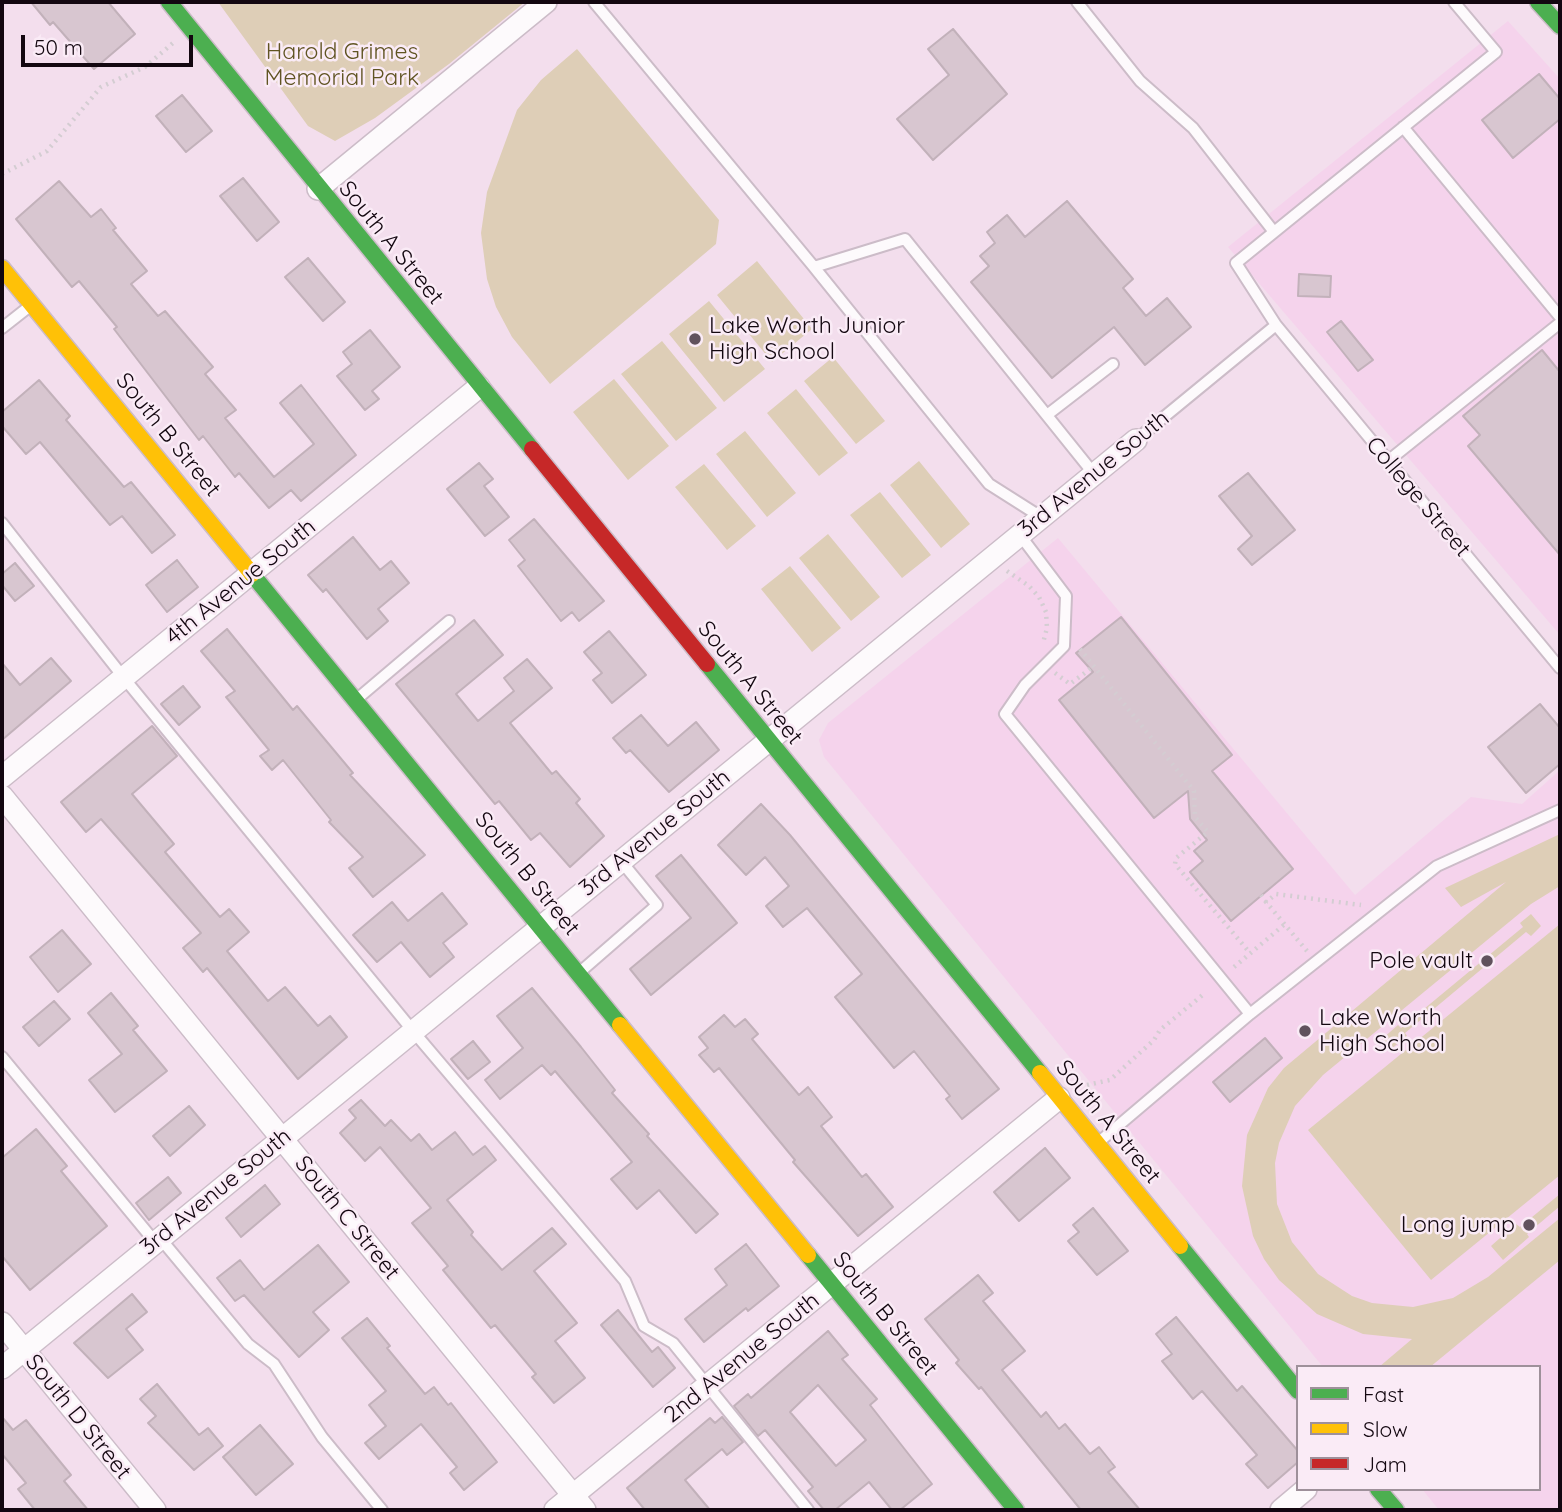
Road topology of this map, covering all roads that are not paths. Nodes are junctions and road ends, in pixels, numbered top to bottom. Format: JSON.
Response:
{"nodes":[{"id":1,"x":169,"y":2,"type":"edge"},
{"id":2,"x":546,"y":2,"type":"edge"},
{"id":3,"x":594,"y":2,"type":"edge"},
{"id":4,"x":1077,"y":2,"type":"edge"},
{"id":5,"x":1454,"y":2,"type":"edge"},
{"id":6,"x":1538,"y":2,"type":"edge"},
{"id":7,"x":1560,"y":26,"type":"edge"},
{"id":8,"x":1403,"y":127,"type":"junction"},
{"id":9,"x":318,"y":189,"type":"junction"},
{"id":10,"x":1273,"y":232,"type":"junction"},
{"id":11,"x":814,"y":267,"type":"junction"},
{"id":12,"x":2,"y":268,"type":"edge"},
{"id":13,"x":32,"y":304,"type":"junction"},
{"id":14,"x":1560,"y":317,"type":"edge"},
{"id":15,"x":1560,"y":323,"type":"edge"},
{"id":16,"x":1276,"y":325,"type":"junction"},
{"id":17,"x":2,"y":328,"type":"edge"},
{"id":18,"x":1113,"y":363,"type":"dead end"},
{"id":19,"x":479,"y":387,"type":"junction"},
{"id":20,"x":1047,"y":415,"type":"junction"},
{"id":21,"x":1136,"y":440,"type":"joint"},
{"id":22,"x":1388,"y":461,"type":"junction"},
{"id":23,"x":1094,"y":474,"type":"junction"},
{"id":24,"x":1041,"y":517,"type":"junction"},
{"id":25,"x":2,"y":523,"type":"edge"},
{"id":26,"x":1020,"y":535,"type":"junction"},
{"id":27,"x":251,"y":573,"type":"junction"},
{"id":28,"x":449,"y":621,"type":"dead end"},
{"id":29,"x":1560,"y":668,"type":"edge"},
{"id":30,"x":124,"y":678,"type":"junction"},
{"id":31,"x":355,"y":700,"type":"junction"},
{"id":32,"x":768,"y":741,"type":"junction"},
{"id":33,"x":2,"y":777,"type":"edge"},
{"id":34,"x":2,"y":796,"type":"edge"},
{"id":35,"x":1560,"y":810,"type":"edge"},
{"id":36,"x":621,"y":861,"type":"junction"},
{"id":37,"x":540,"y":927,"type":"junction"},
{"id":38,"x":578,"y":974,"type":"junction"},
{"id":39,"x":1250,"y":1014,"type":"junction"},
{"id":40,"x":413,"y":1031,"type":"junction"},
{"id":41,"x":2,"y":1057,"type":"edge"},
{"id":42,"x":1059,"y":1098,"type":"junction"},
{"id":43,"x":282,"y":1138,"type":"junction"},
{"id":44,"x":1097,"y":1144,"type":"junction"},
{"id":45,"x":158,"y":1240,"type":"junction"},
{"id":46,"x":832,"y":1284,"type":"junction"},
{"id":47,"x":2,"y":1323,"type":"edge"},
{"id":48,"x":24,"y":1350,"type":"junction"},
{"id":49,"x":2,"y":1368,"type":"edge"},
{"id":50,"x":707,"y":1386,"type":"junction"},
{"id":51,"x":1296,"y":1389,"type":"edge"},
{"id":52,"x":1304,"y":1491,"type":"edge"},
{"id":53,"x":1380,"y":1491,"type":"edge"},
{"id":54,"x":579,"y":1503,"type":"edge"},
{"id":55,"x":155,"y":1510,"type":"edge"},
{"id":56,"x":382,"y":1510,"type":"edge"},
{"id":57,"x":555,"y":1510,"type":"edge"},
{"id":58,"x":808,"y":1510,"type":"edge"},
{"id":59,"x":1016,"y":1510,"type":"edge"},
{"id":60,"x":1281,"y":1510,"type":"edge"},
{"id":61,"x":1396,"y":1510,"type":"edge"}],
"edges":[{"from":1,"to":9,"type":"main road","name":"South A Street"},
{"from":2,"to":9,"type":"street"},
{"from":3,"to":11,"type":"lane"},
{"from":4,"to":10,"type":"lane"},
{"from":5,"to":8,"type":"lane"},
{"from":6,"to":7,"type":"main road"},
{"from":8,"to":10,"type":"lane"},
{"from":8,"to":14,"type":"lane"},
{"from":9,"to":19,"type":"main road","name":"South A Street"},
{"from":10,"to":16,"type":"lane","name":"College Street"},
{"from":11,"to":20,"type":"lane"},
{"from":11,"to":24,"type":"lane"},
{"from":12,"to":13,"type":"main road","name":"South B Street"},
{"from":13,"to":17,"type":"lane"},
{"from":13,"to":27,"type":"main road","name":"South B Street"},
{"from":15,"to":22,"type":"lane"},
{"from":16,"to":21,"type":"lane","name":"3rd Avenue South"},
{"from":16,"to":22,"type":"lane","name":"College Street"},
{"from":18,"to":20,"type":"lane"},
{"from":19,"to":27,"type":"street","name":"4th Avenue South"},
{"from":19,"to":32,"type":"main road","name":"South A Street"},
{"from":20,"to":23,"type":"lane"},
{"from":21,"to":23,"type":"street","name":"3rd Avenue South"},
{"from":22,"to":29,"type":"lane","name":"College Street"},
{"from":23,"to":24,"type":"street","name":"3rd Avenue South"},
{"from":24,"to":26,"type":"street","name":"3rd Avenue South"},
{"from":25,"to":30,"type":"lane"},
{"from":26,"to":32,"type":"street","name":"3rd Avenue South"},
{"from":26,"to":39,"type":"lane"},
{"from":27,"to":30,"type":"street","name":"4th Avenue South"},
{"from":27,"to":31,"type":"main road","name":"South B Street"},
{"from":28,"to":31,"type":"lane"},
{"from":30,"to":33,"type":"street","name":"4th Avenue South"},
{"from":30,"to":40,"type":"lane"},
{"from":31,"to":37,"type":"main road","name":"South B Street"},
{"from":32,"to":36,"type":"street","name":"3rd Avenue South"},
{"from":32,"to":42,"type":"main road","name":"South A Street"},
{"from":34,"to":43,"type":"street","name":"South C Street"},
{"from":35,"to":39,"type":"lane"},
{"from":36,"to":37,"type":"street","name":"3rd Avenue South"},
{"from":36,"to":38,"type":"lane"},
{"from":37,"to":38,"type":"main road","name":"South B Street"},
{"from":37,"to":40,"type":"street","name":"3rd Avenue South"},
{"from":38,"to":46,"type":"main road","name":"South B Street"},
{"from":39,"to":44,"type":"lane"},
{"from":40,"to":43,"type":"street","name":"3rd Avenue South"},
{"from":40,"to":50,"type":"lane"},
{"from":41,"to":45,"type":"lane"},
{"from":42,"to":44,"type":"main road","name":"South A Street"},
{"from":42,"to":46,"type":"street","name":"2nd Avenue South"},
{"from":43,"to":45,"type":"street","name":"3rd Avenue South"},
{"from":43,"to":54,"type":"street","name":"South C Street"},
{"from":44,"to":51,"type":"main road","name":"South A Street"},
{"from":45,"to":48,"type":"street","name":"3rd Avenue South"},
{"from":45,"to":56,"type":"lane"},
{"from":46,"to":50,"type":"street","name":"2nd Avenue South"},
{"from":46,"to":59,"type":"main road","name":"South B Street"},
{"from":47,"to":48,"type":"street","name":"South D Street"},
{"from":48,"to":49,"type":"street","name":"3rd Avenue South"},
{"from":48,"to":55,"type":"street","name":"South D Street"},
{"from":50,"to":54,"type":"street","name":"2nd Avenue South"},
{"from":50,"to":58,"type":"lane"},
{"from":52,"to":60,"type":"street"},
{"from":53,"to":61,"type":"main road"},
{"from":54,"to":57,"type":"street","name":"2nd Avenue South"}]}
